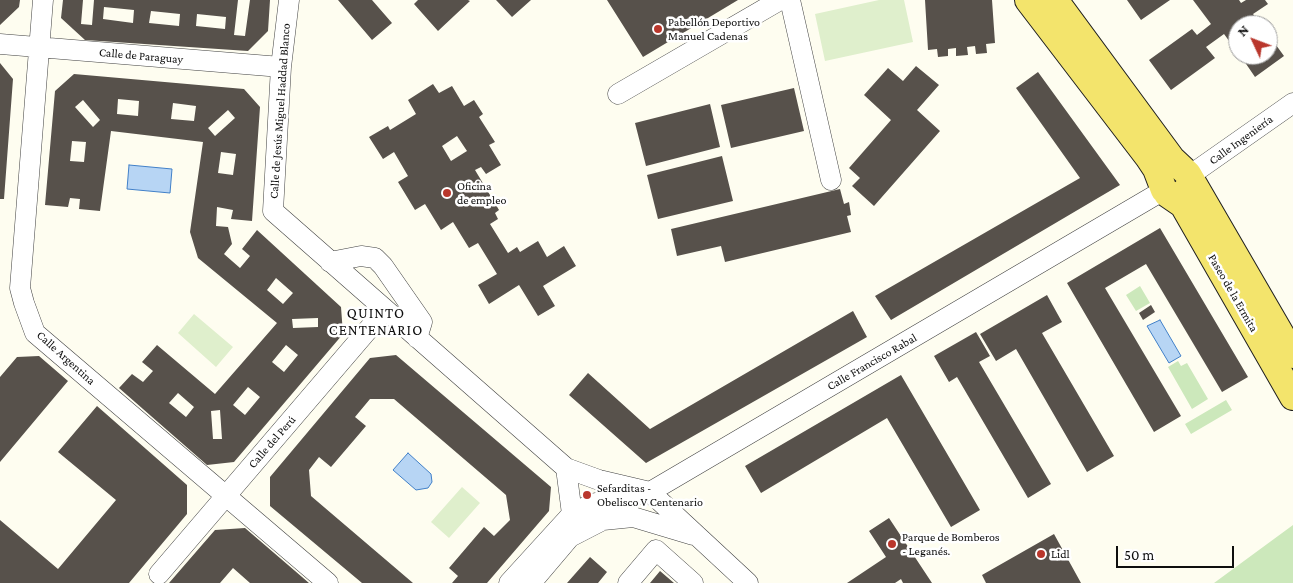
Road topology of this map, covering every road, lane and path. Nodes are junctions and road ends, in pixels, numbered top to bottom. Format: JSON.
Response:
{"nodes":[{"id":1,"x":43,"y":0,"type":"edge"},
{"id":2,"x":288,"y":0,"type":"edge"},
{"id":3,"x":780,"y":0,"type":"edge"},
{"id":4,"x":790,"y":0,"type":"edge"},
{"id":5,"x":1028,"y":0,"type":"edge"},
{"id":6,"x":1055,"y":0,"type":"edge"},
{"id":7,"x":0,"y":44,"type":"edge"},
{"id":8,"x":39,"y":47,"type":"junction"},
{"id":9,"x":281,"y":67,"type":"junction"},
{"id":10,"x":618,"y":94,"type":"dead end"},
{"id":11,"x":1292,"y":106,"type":"edge"},
{"id":12,"x":831,"y":180,"type":"dead end"},
{"id":13,"x":1175,"y":181,"type":"junction"},
{"id":14,"x":330,"y":262,"type":"junction"},
{"id":15,"x":385,"y":310,"type":"junction"},
{"id":16,"x":417,"y":338,"type":"junction"},
{"id":17,"x":1293,"y":355,"type":"edge"},
{"id":18,"x":1293,"y":397,"type":"edge"},
{"id":19,"x":566,"y":468,"type":"junction"},
{"id":20,"x":650,"y":492,"type":"junction"},
{"id":21,"x":226,"y":495,"type":"junction"},
{"id":22,"x":572,"y":514,"type":"junction"},
{"id":23,"x":633,"y":517,"type":"junction"},
{"id":24,"x":697,"y":536,"type":"junction"},
{"id":25,"x":566,"y":542,"type":"junction"},
{"id":26,"x":159,"y":574,"type":"dead end"},
{"id":27,"x":328,"y":583,"type":"edge"},
{"id":28,"x":509,"y":583,"type":"edge"},
{"id":29,"x":531,"y":583,"type":"edge"},
{"id":30,"x":628,"y":583,"type":"edge"},
{"id":31,"x":693,"y":583,"type":"edge"},
{"id":32,"x":748,"y":583,"type":"edge"}],
"edges":[{"from":1,"to":8,"type":"street","name":"Calle Argentina"},
{"from":2,"to":9,"type":"street","name":"Calle de Jesús Miguel Haddad Blanco"},
{"from":3,"to":10,"type":"street"},
{"from":4,"to":12,"type":"street"},
{"from":5,"to":13,"type":"main road","name":"Paseo de la Ermita"},
{"from":6,"to":13,"type":"main road","name":"Paseo de la Ermita"},
{"from":7,"to":8,"type":"street","name":"Calle de Paraguay"},
{"from":8,"to":9,"type":"street","name":"Calle de Paraguay"},
{"from":8,"to":21,"type":"street","name":"Calle Argentina"},
{"from":9,"to":14,"type":"street","name":"Calle de Jesús Miguel Haddad Blanco"},
{"from":11,"to":13,"type":"street","name":"Calle Ingeniería"},
{"from":13,"to":17,"type":"main road","name":"Paseo de la Ermita"},
{"from":13,"to":18,"type":"main road","name":"Paseo de la Ermita"},
{"from":13,"to":20,"type":"street","name":"Calle Francisco Rabal"},
{"from":14,"to":15,"type":"street","name":"Calle de Jesús Miguel Haddad Blanco"},
{"from":14,"to":16,"type":"street"},
{"from":15,"to":16,"type":"street","name":"Calle de Jesús Miguel Haddad Blanco"},
{"from":15,"to":21,"type":"street","name":"Calle del Perú"},
{"from":16,"to":19,"type":"street","name":"Calle de Jesús Miguel Haddad Blanco"},
{"from":19,"to":20,"type":"street","name":"Calle de Jesús Miguel Haddad Blanco"},
{"from":19,"to":22,"type":"street"},
{"from":20,"to":22,"type":"street","name":"Calle Francisco Rabal"},
{"from":20,"to":23,"type":"street"},
{"from":20,"to":24,"type":"street","name":"Calle de Jesús Miguel Haddad Blanco"},
{"from":21,"to":26,"type":"street","name":"Calle del Perú"},
{"from":21,"to":27,"type":"street","name":"Calle Argentina"},
{"from":22,"to":25,"type":"street"},
{"from":22,"to":28,"type":"street"},
{"from":23,"to":24,"type":"street"},
{"from":23,"to":25,"type":"street"},
{"from":24,"to":32,"type":"street","name":"Calle de Jesús Miguel Haddad Blanco"},
{"from":25,"to":29,"type":"street"},
{"from":30,"to":31,"type":"street"}]}
